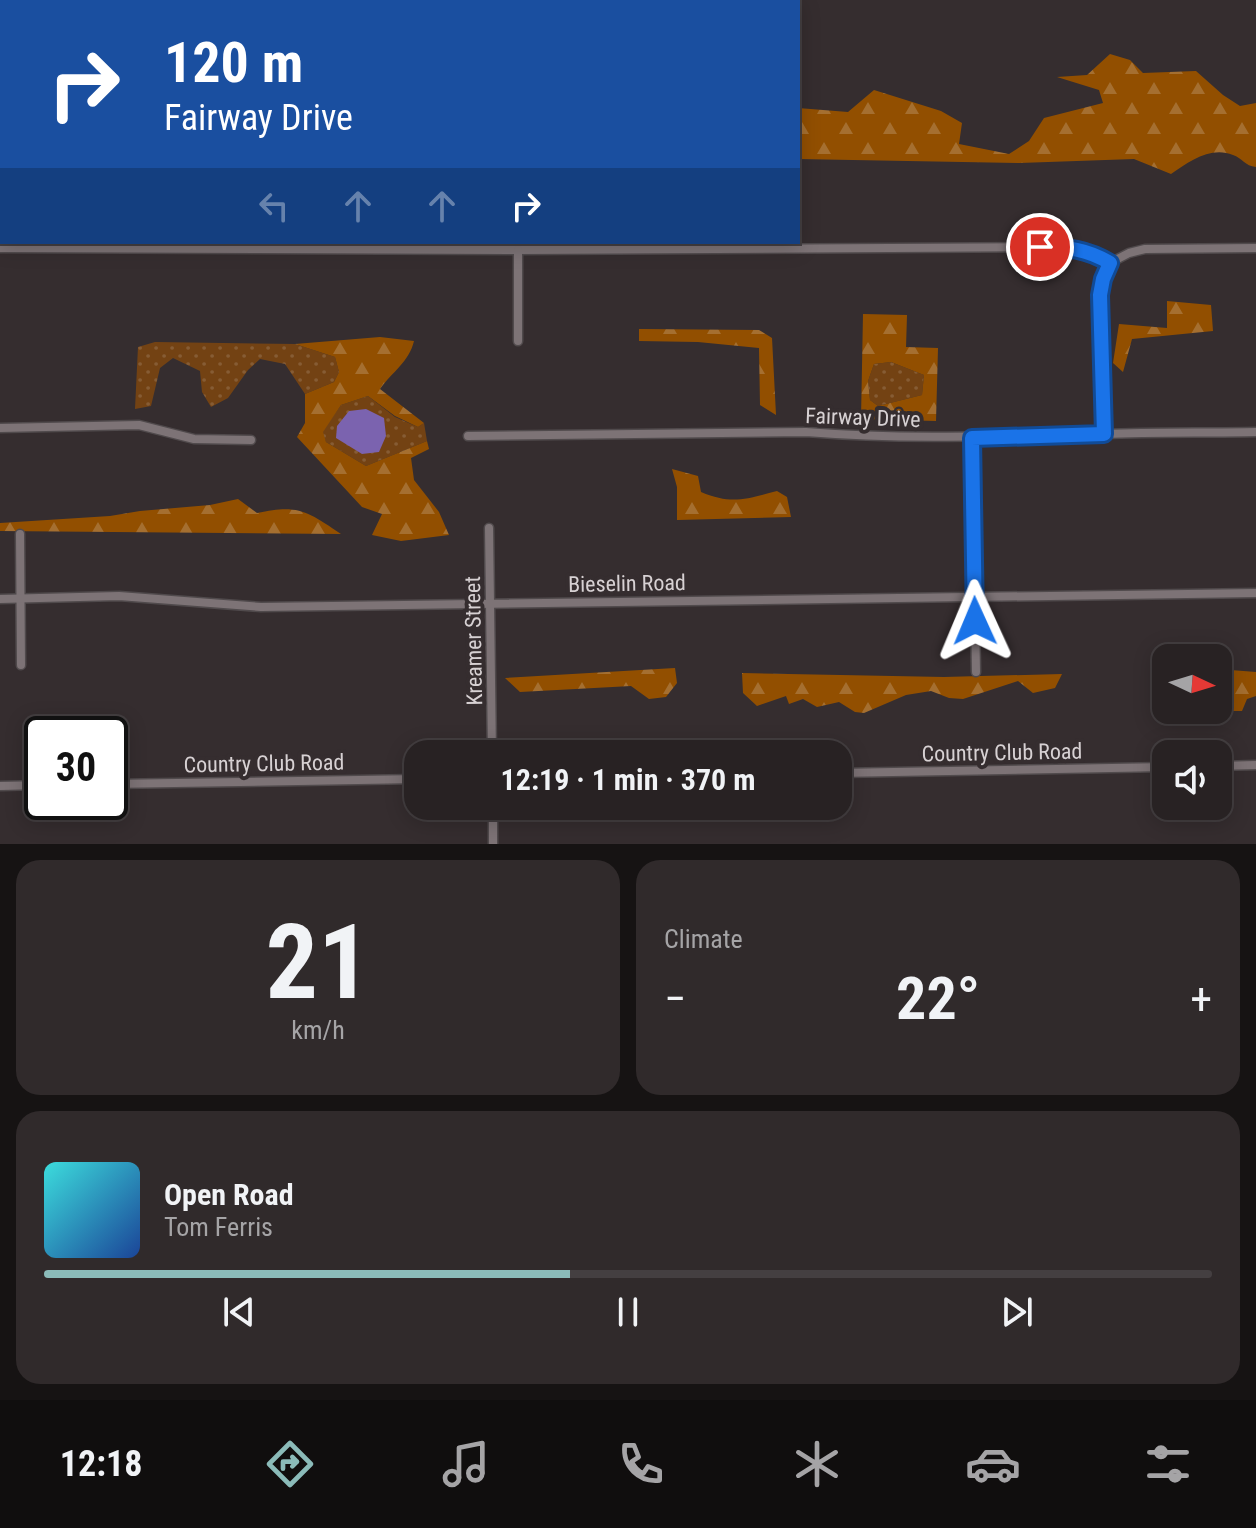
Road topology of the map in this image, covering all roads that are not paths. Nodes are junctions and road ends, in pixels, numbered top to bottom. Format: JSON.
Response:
{"nodes":[{"id":1,"x":0,"y":248,"type":"edge"},
{"id":2,"x":1256,"y":248,"type":"edge"},
{"id":3,"x":518,"y":250,"type":"junction"},
{"id":4,"x":1110,"y":263,"type":"junction"},
{"id":5,"x":518,"y":341,"type":"dead end"},
{"id":6,"x":0,"y":428,"type":"edge"},
{"id":7,"x":1256,"y":432,"type":"edge"},
{"id":8,"x":1104,"y":434,"type":"junction"},
{"id":9,"x":468,"y":436,"type":"dead end"},
{"id":10,"x":972,"y":438,"type":"junction"},
{"id":11,"x":251,"y":440,"type":"dead end"},
{"id":12,"x":489,"y":528,"type":"dead end"},
{"id":13,"x":20,"y":534,"type":"dead end"},
{"id":14,"x":1256,"y":593,"type":"edge"},
{"id":15,"x":974,"y":596,"type":"junction"},
{"id":16,"x":21,"y":598,"type":"junction"},
{"id":17,"x":0,"y":599,"type":"edge"},
{"id":18,"x":490,"y":604,"type":"junction"},
{"id":19,"x":21,"y":665,"type":"dead end"},
{"id":20,"x":976,"y":672,"type":"dead end"},
{"id":21,"x":492,"y":740,"type":"edge"},
{"id":22,"x":1256,"y":765,"type":"edge"},
{"id":23,"x":1232,"y":766,"type":"edge"},
{"id":24,"x":1152,"y":767,"type":"edge"},
{"id":25,"x":852,"y":773,"type":"edge"},
{"id":26,"x":404,"y":779,"type":"edge"},
{"id":27,"x":128,"y":784,"type":"edge"},
{"id":28,"x":24,"y":785,"type":"edge"},
{"id":29,"x":0,"y":786,"type":"edge"},
{"id":30,"x":493,"y":820,"type":"edge"},
{"id":31,"x":493,"y":844,"type":"edge"}],
"edges":[{"from":1,"to":3,"type":"street"},
{"from":2,"to":4,"type":"street"},
{"from":3,"to":4,"type":"street"},
{"from":3,"to":5,"type":"street"},
{"from":4,"to":8,"type":"street"},
{"from":6,"to":11,"type":"street"},
{"from":7,"to":8,"type":"street","name":"Fairway Drive"},
{"from":8,"to":10,"type":"street","name":"Fairway Drive"},
{"from":9,"to":10,"type":"street","name":"Fairway Drive"},
{"from":10,"to":15,"type":"street"},
{"from":12,"to":18,"type":"street","name":"Kreamer Street"},
{"from":13,"to":16,"type":"street"},
{"from":14,"to":15,"type":"street","name":"Bieselin Road"},
{"from":15,"to":18,"type":"street","name":"Bieselin Road"},
{"from":15,"to":20,"type":"street"},
{"from":16,"to":17,"type":"street","name":"Bieselin Road"},
{"from":16,"to":18,"type":"street","name":"Bieselin Road"},
{"from":16,"to":19,"type":"street"},
{"from":18,"to":21,"type":"street","name":"Kreamer Street"},
{"from":22,"to":23,"type":"street"},
{"from":24,"to":25,"type":"street","name":"Country Club Road"},
{"from":26,"to":27,"type":"street","name":"Country Club Road"},
{"from":28,"to":29,"type":"street"},
{"from":30,"to":31,"type":"street"}]}
